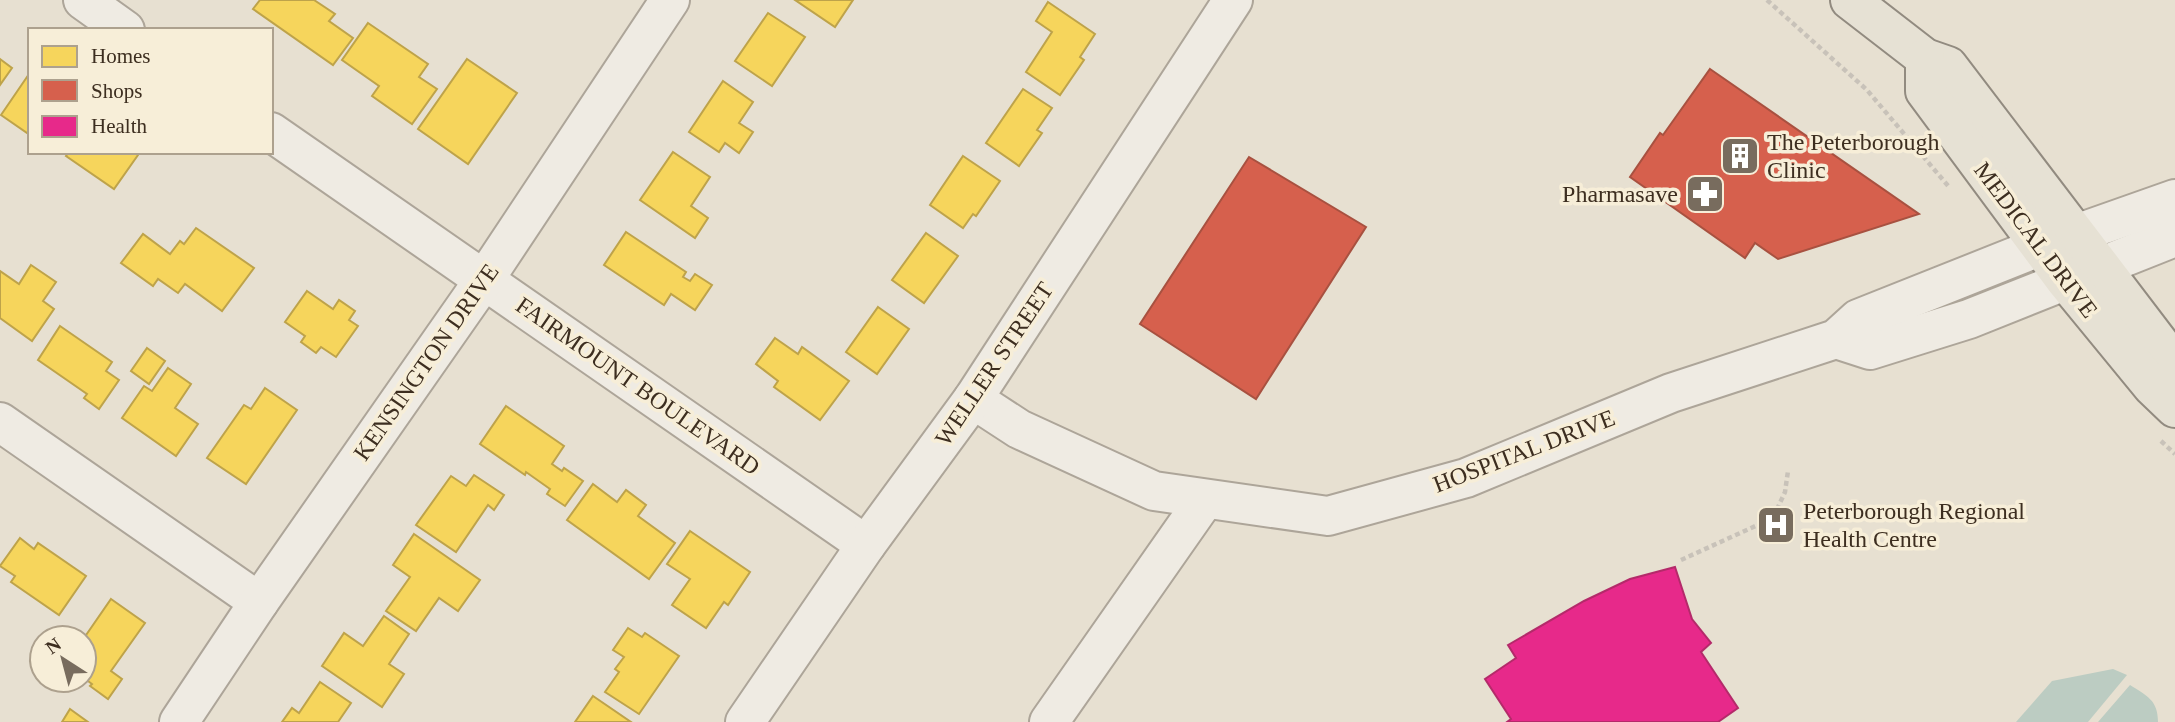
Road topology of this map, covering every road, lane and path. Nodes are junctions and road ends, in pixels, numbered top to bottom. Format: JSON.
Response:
{"nodes":[{"id":1,"x":83,"y":0,"type":"edge"},
{"id":2,"x":670,"y":0,"type":"edge"},
{"id":3,"x":1233,"y":0,"type":"edge"},
{"id":4,"x":1767,"y":0,"type":"edge"},
{"id":5,"x":1850,"y":0,"type":"edge"},
{"id":6,"x":122,"y":28,"type":"edge"},
{"id":7,"x":1925,"y":58,"type":"junction"},
{"id":8,"x":273,"y":133,"type":"edge"},
{"id":9,"x":1953,"y":191,"type":"dead end"},
{"id":10,"x":2175,"y":199,"type":"edge"},
{"id":11,"x":2077,"y":235,"type":"junction"},
{"id":12,"x":2175,"y":237,"type":"edge"},
{"id":13,"x":2039,"y":247,"type":"junction"},
{"id":14,"x":2101,"y":268,"type":"junction"},
{"id":15,"x":484,"y":280,"type":"junction"},
{"id":16,"x":2065,"y":280,"type":"junction"},
{"id":17,"x":1836,"y":339,"type":"junction"},
{"id":18,"x":2175,"y":365,"type":"edge"},
{"id":19,"x":973,"y":399,"type":"junction"},
{"id":20,"x":0,"y":422,"type":"edge"},
{"id":21,"x":2165,"y":422,"type":"edge"},
{"id":22,"x":2175,"y":454,"type":"edge"},
{"id":23,"x":1788,"y":471,"type":"dead end"},
{"id":24,"x":1205,"y":499,"type":"junction"},
{"id":25,"x":866,"y":545,"type":"junction"},
{"id":26,"x":1681,"y":560,"type":"dead end"},
{"id":27,"x":259,"y":602,"type":"junction"},
{"id":28,"x":179,"y":722,"type":"edge"},
{"id":29,"x":745,"y":722,"type":"edge"},
{"id":30,"x":1049,"y":722,"type":"edge"}],
"edges":[{"from":1,"to":6,"type":"street"},
{"from":2,"to":15,"type":"street","name":"KENSINGTON DRIVE"},
{"from":3,"to":19,"type":"street","name":"WELLER STREET"},
{"from":4,"to":9,"type":"path"},
{"from":5,"to":7,"type":"main road","name":"MEDICAL DRIVE"},
{"from":7,"to":11,"type":"main road","name":"MEDICAL DRIVE"},
{"from":7,"to":13,"type":"main road","name":"MEDICAL DRIVE"},
{"from":8,"to":15,"type":"street","name":"FAIRMOUNT BOULEVARD"},
{"from":10,"to":11,"type":"street","name":"HOSPITAL DRIVE"},
{"from":11,"to":13,"type":"street","name":"HOSPITAL DRIVE"},
{"from":11,"to":14,"type":"main road","name":"MEDICAL DRIVE"},
{"from":12,"to":14,"type":"street"},
{"from":13,"to":16,"type":"main road","name":"MEDICAL DRIVE"},
{"from":13,"to":17,"type":"street","name":"HOSPITAL DRIVE"},
{"from":14,"to":16,"type":"street"},
{"from":14,"to":18,"type":"main road","name":"MEDICAL DRIVE"},
{"from":15,"to":25,"type":"street","name":"FAIRMOUNT BOULEVARD"},
{"from":15,"to":27,"type":"street","name":"KENSINGTON DRIVE"},
{"from":16,"to":17,"type":"street"},
{"from":16,"to":21,"type":"main road","name":"MEDICAL DRIVE"},
{"from":17,"to":24,"type":"street","name":"HOSPITAL DRIVE"},
{"from":19,"to":24,"type":"street","name":"HOSPITAL DRIVE"},
{"from":19,"to":25,"type":"street","name":"WELLER STREET"},
{"from":20,"to":27,"type":"street"},
{"from":21,"to":22,"type":"path"},
{"from":23,"to":26,"type":"path"},
{"from":24,"to":30,"type":"street"},
{"from":25,"to":29,"type":"street","name":"WELLER STREET"},
{"from":27,"to":28,"type":"street","name":"KENSINGTON DRIVE"}]}
